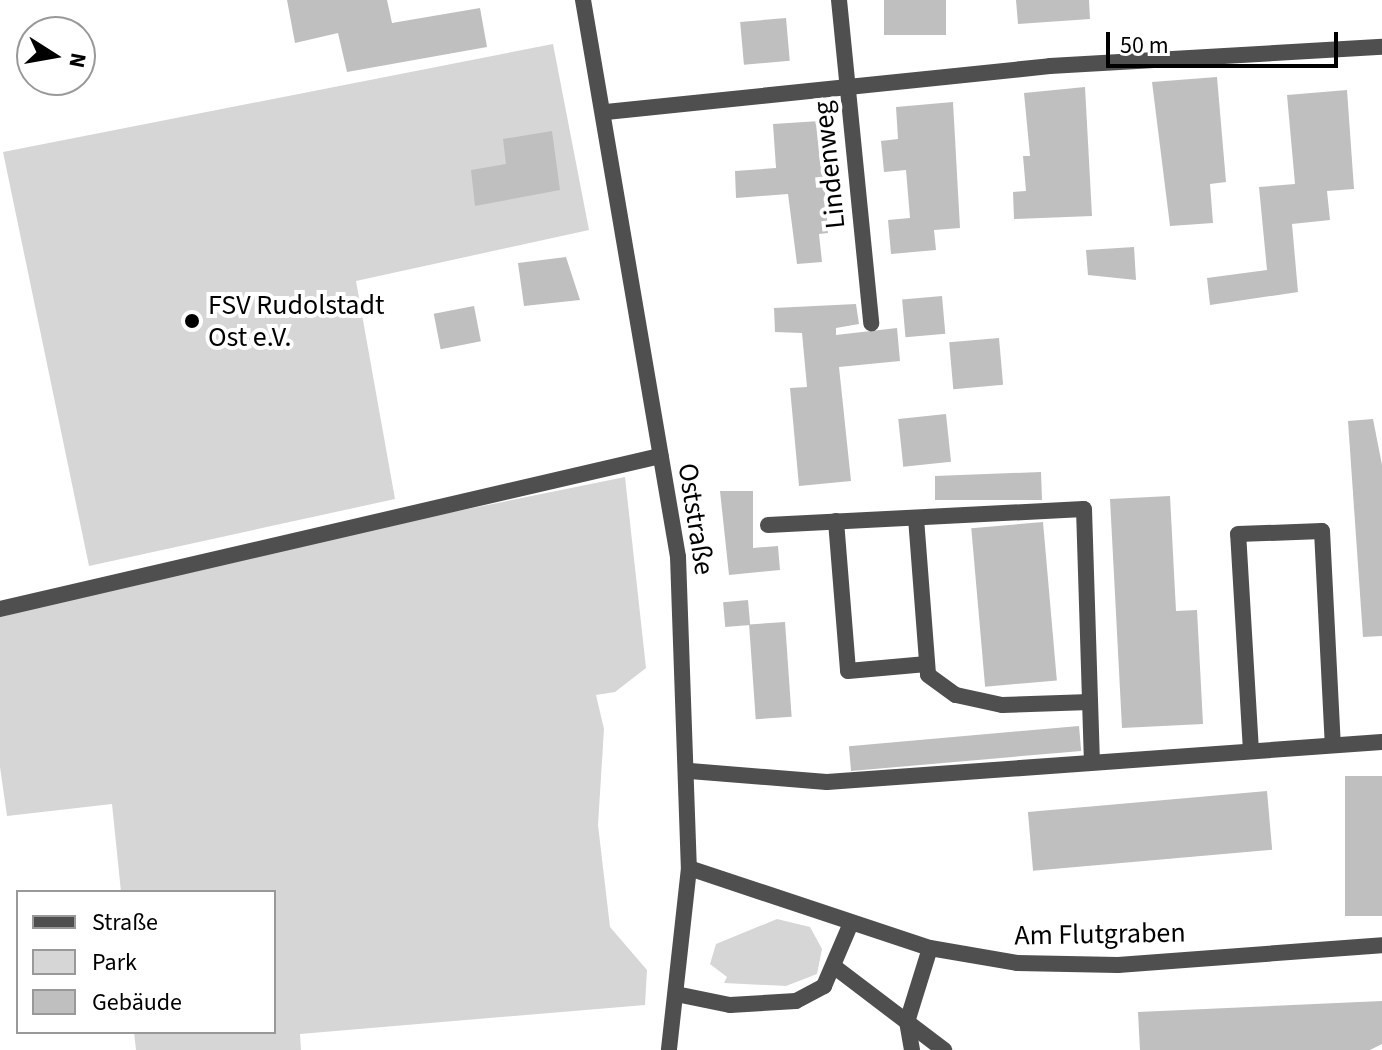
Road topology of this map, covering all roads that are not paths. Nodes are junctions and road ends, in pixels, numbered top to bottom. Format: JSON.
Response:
{"nodes":[{"id":1,"x":583,"y":0,"type":"edge"},
{"id":2,"x":839,"y":0,"type":"edge"},
{"id":3,"x":1382,"y":47,"type":"edge"},
{"id":4,"x":846,"y":88,"type":"junction"},
{"id":5,"x":606,"y":112,"type":"junction"},
{"id":6,"x":871,"y":323,"type":"dead end"},
{"id":7,"x":660,"y":456,"type":"junction"},
{"id":8,"x":916,"y":518,"type":"junction"},
{"id":9,"x":836,"y":521,"type":"junction"},
{"id":10,"x":768,"y":525,"type":"dead end"},
{"id":11,"x":0,"y":609,"type":"edge"},
{"id":12,"x":927,"y":664,"type":"junction"},
{"id":13,"x":1090,"y":702,"type":"junction"},
{"id":14,"x":1382,"y":742,"type":"edge"},
{"id":15,"x":1333,"y":745,"type":"junction"},
{"id":16,"x":1251,"y":751,"type":"junction"},
{"id":17,"x":1092,"y":762,"type":"junction"},
{"id":18,"x":690,"y":771,"type":"junction"},
{"id":19,"x":689,"y":868,"type":"junction"},
{"id":20,"x":851,"y":923,"type":"junction"},
{"id":21,"x":1382,"y":945,"type":"edge"},
{"id":22,"x":930,"y":948,"type":"junction"},
{"id":23,"x":836,"y":968,"type":"junction"},
{"id":24,"x":676,"y":994,"type":"junction"},
{"id":25,"x":907,"y":1022,"type":"junction"},
{"id":26,"x":669,"y":1050,"type":"edge"},
{"id":27,"x":912,"y":1050,"type":"edge"},
{"id":28,"x":944,"y":1050,"type":"edge"}],
"edges":[{"from":1,"to":5,"type":"street","name":"Oststraße"},
{"from":2,"to":4,"type":"street","name":"Lindenweg"},
{"from":3,"to":4,"type":"street"},
{"from":4,"to":5,"type":"street"},
{"from":4,"to":6,"type":"street","name":"Lindenweg"},
{"from":5,"to":7,"type":"street","name":"Oststraße"},
{"from":7,"to":11,"type":"street"},
{"from":7,"to":18,"type":"street","name":"Oststraße"},
{"from":8,"to":9,"type":"street"},
{"from":8,"to":12,"type":"street"},
{"from":8,"to":13,"type":"street"},
{"from":9,"to":10,"type":"street"},
{"from":9,"to":12,"type":"street"},
{"from":12,"to":13,"type":"street"},
{"from":13,"to":17,"type":"street"},
{"from":14,"to":15,"type":"street"},
{"from":15,"to":16,"type":"street"},
{"from":15,"to":16,"type":"street"},
{"from":16,"to":17,"type":"street"},
{"from":17,"to":18,"type":"street"},
{"from":18,"to":19,"type":"street","name":"Oststraße"},
{"from":19,"to":20,"type":"street","name":"Am Flutgraben"},
{"from":19,"to":24,"type":"street","name":"Oststraße"},
{"from":20,"to":22,"type":"street","name":"Am Flutgraben"},
{"from":20,"to":23,"type":"street"},
{"from":21,"to":22,"type":"street","name":"Am Flutgraben"},
{"from":22,"to":25,"type":"street"},
{"from":23,"to":24,"type":"street"},
{"from":23,"to":25,"type":"street"},
{"from":24,"to":26,"type":"street","name":"Oststraße"},
{"from":25,"to":27,"type":"street"},
{"from":25,"to":28,"type":"street"}]}
